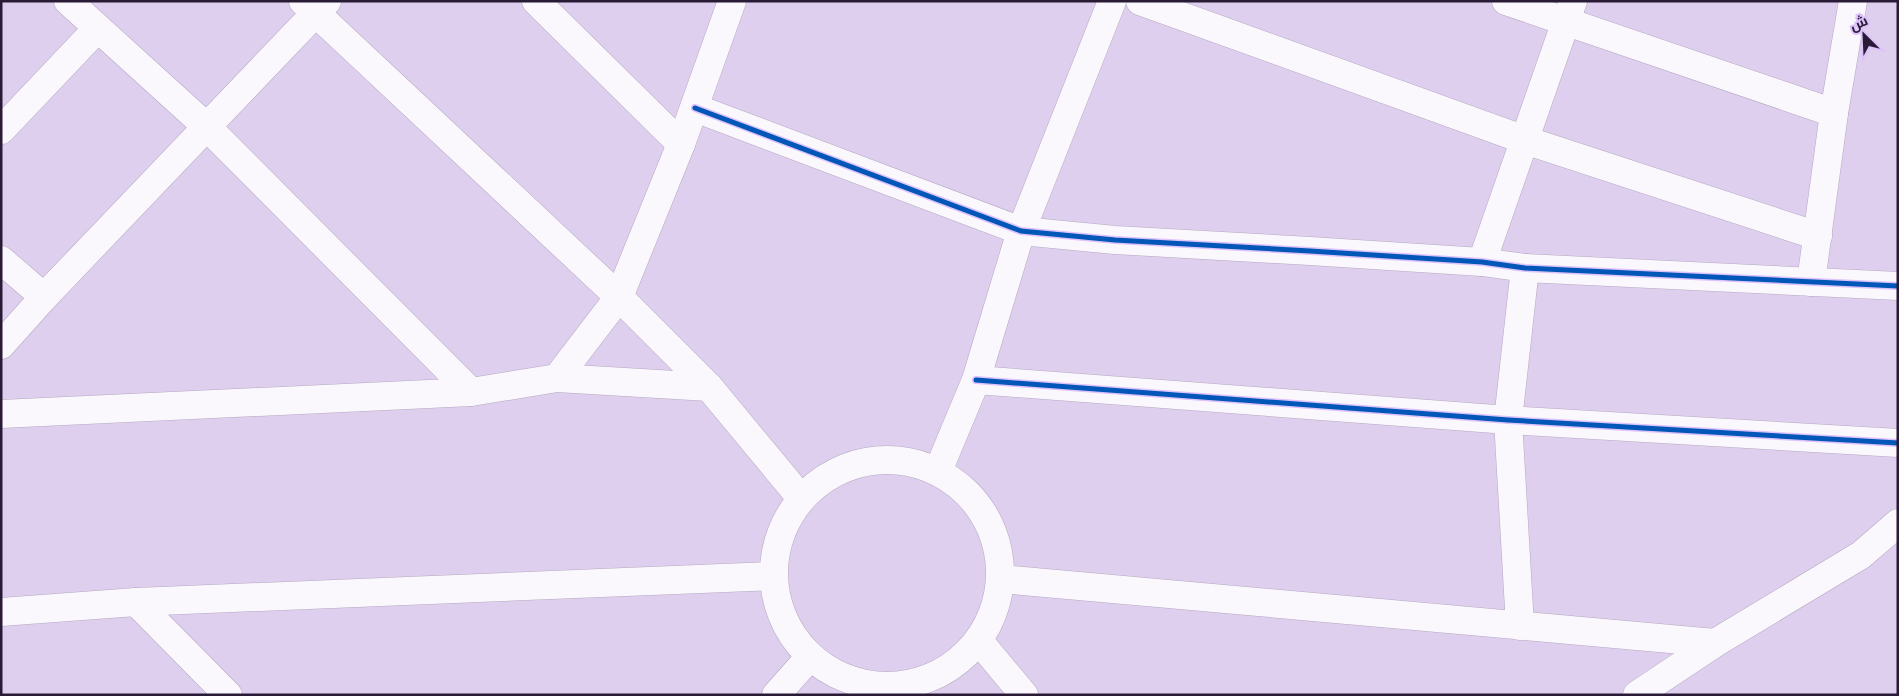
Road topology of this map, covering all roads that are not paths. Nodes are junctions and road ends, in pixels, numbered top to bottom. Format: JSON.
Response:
{"nodes":[{"id":1,"x":68,"y":1,"type":"edge"},
{"id":2,"x":536,"y":1,"type":"edge"},
{"id":3,"x":732,"y":1,"type":"edge"},
{"id":4,"x":1112,"y":1,"type":"edge"},
{"id":5,"x":1140,"y":1,"type":"edge"},
{"id":6,"x":1506,"y":1,"type":"edge"},
{"id":7,"x":1853,"y":1,"type":"edge"},
{"id":8,"x":315,"y":5,"type":"edge"},
{"id":9,"x":1570,"y":12,"type":"edge"},
{"id":10,"x":97,"y":29,"type":"junction"},
{"id":11,"x":695,"y":108,"type":"junction"},
{"id":12,"x":1834,"y":113,"type":"junction"},
{"id":13,"x":208,"y":128,"type":"junction"},
{"id":14,"x":1,"y":130,"type":"edge"},
{"id":15,"x":1525,"y":140,"type":"junction"},
{"id":16,"x":681,"y":144,"type":"junction"},
{"id":17,"x":1021,"y":231,"type":"junction"},
{"id":18,"x":1818,"y":236,"type":"junction"},
{"id":19,"x":1,"y":260,"type":"edge"},
{"id":20,"x":1482,"y":262,"type":"junction"},
{"id":21,"x":1525,"y":268,"type":"junction"},
{"id":22,"x":1811,"y":282,"type":"junction"},
{"id":23,"x":1898,"y":286,"type":"edge"},
{"id":24,"x":44,"y":297,"type":"junction"},
{"id":25,"x":618,"y":297,"type":"junction"},
{"id":26,"x":1,"y":345,"type":"edge"},
{"id":27,"x":558,"y":378,"type":"junction"},
{"id":28,"x":976,"y":380,"type":"junction"},
{"id":29,"x":709,"y":386,"type":"junction"},
{"id":30,"x":471,"y":392,"type":"junction"},
{"id":31,"x":1,"y":414,"type":"edge"},
{"id":32,"x":1508,"y":420,"type":"junction"},
{"id":33,"x":1898,"y":443,"type":"edge"},
{"id":34,"x":938,"y":471,"type":"junction"},
{"id":35,"x":801,"y":498,"type":"junction"},
{"id":36,"x":1898,"y":523,"type":"edge"},
{"id":37,"x":773,"y":576,"type":"junction"},
{"id":38,"x":1001,"y":579,"type":"junction"},
{"id":39,"x":136,"y":602,"type":"junction"},
{"id":40,"x":1,"y":612,"type":"edge"},
{"id":41,"x":1520,"y":626,"type":"junction"},
{"id":42,"x":979,"y":641,"type":"junction"},
{"id":43,"x":1715,"y":643,"type":"junction"},
{"id":44,"x":809,"y":658,"type":"junction"},
{"id":45,"x":228,"y":695,"type":"edge"},
{"id":46,"x":776,"y":695,"type":"edge"},
{"id":47,"x":1024,"y":695,"type":"edge"},
{"id":48,"x":1637,"y":695,"type":"edge"}],
"edges":[{"from":1,"to":10,"type":"street"},
{"from":2,"to":16,"type":"street"},
{"from":3,"to":11,"type":"street"},
{"from":4,"to":17,"type":"street"},
{"from":5,"to":15,"type":"street"},
{"from":6,"to":9,"type":"street"},
{"from":7,"to":12,"type":"street"},
{"from":8,"to":13,"type":"street"},
{"from":8,"to":25,"type":"street"},
{"from":9,"to":12,"type":"street"},
{"from":9,"to":15,"type":"street"},
{"from":10,"to":13,"type":"street"},
{"from":10,"to":14,"type":"street"},
{"from":11,"to":16,"type":"street"},
{"from":11,"to":17,"type":"street"},
{"from":12,"to":18,"type":"street"},
{"from":13,"to":24,"type":"street"},
{"from":13,"to":30,"type":"street"},
{"from":15,"to":18,"type":"street"},
{"from":15,"to":20,"type":"street"},
{"from":16,"to":25,"type":"street"},
{"from":17,"to":20,"type":"street"},
{"from":17,"to":28,"type":"street"},
{"from":18,"to":22,"type":"street"},
{"from":19,"to":24,"type":"street"},
{"from":20,"to":21,"type":"street"},
{"from":21,"to":22,"type":"street"},
{"from":21,"to":32,"type":"street"},
{"from":22,"to":23,"type":"street"},
{"from":24,"to":26,"type":"street"},
{"from":25,"to":27,"type":"street"},
{"from":25,"to":29,"type":"street"},
{"from":27,"to":29,"type":"street"},
{"from":27,"to":30,"type":"street"},
{"from":28,"to":32,"type":"street"},
{"from":28,"to":34,"type":"street"},
{"from":29,"to":35,"type":"street"},
{"from":30,"to":31,"type":"street"},
{"from":32,"to":33,"type":"street"},
{"from":32,"to":41,"type":"street"},
{"from":34,"to":35,"type":"street"},
{"from":34,"to":38,"type":"street"},
{"from":35,"to":37,"type":"street"},
{"from":36,"to":43,"type":"street"},
{"from":37,"to":39,"type":"street"},
{"from":37,"to":44,"type":"street"},
{"from":38,"to":41,"type":"street"},
{"from":38,"to":42,"type":"street"},
{"from":39,"to":40,"type":"street"},
{"from":39,"to":45,"type":"street"},
{"from":41,"to":43,"type":"street"},
{"from":42,"to":44,"type":"street"},
{"from":42,"to":47,"type":"street"},
{"from":43,"to":48,"type":"street"},
{"from":44,"to":46,"type":"street"}]}
